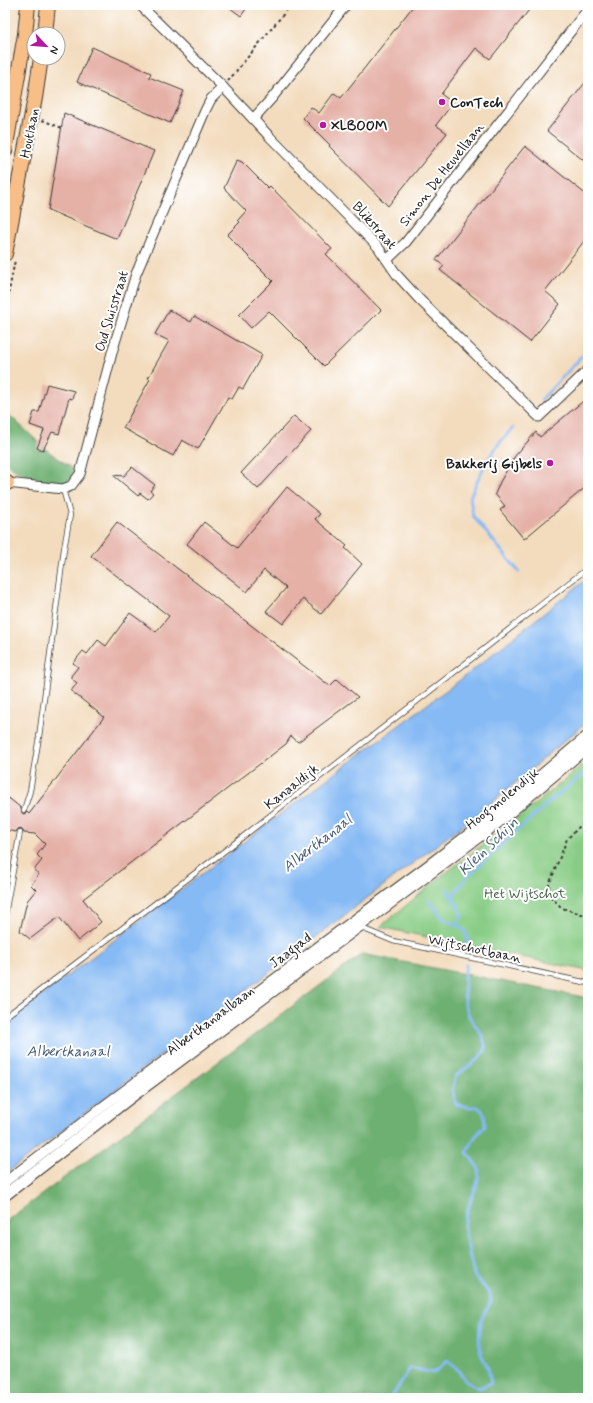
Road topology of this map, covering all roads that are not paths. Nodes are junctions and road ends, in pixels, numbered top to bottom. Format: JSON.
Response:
{"nodes":[{"id":1,"x":28,"y":5,"type":"edge"},
{"id":2,"x":48,"y":5,"type":"edge"},
{"id":3,"x":140,"y":5,"type":"edge"},
{"id":4,"x":346,"y":5,"type":"edge"},
{"id":5,"x":588,"y":9,"type":"edge"},
{"id":6,"x":46,"y":26,"type":"edge"},
{"id":7,"x":40,"y":66,"type":"edge"},
{"id":8,"x":223,"y":87,"type":"junction"},
{"id":9,"x":253,"y":119,"type":"junction"},
{"id":10,"x":5,"y":151,"type":"edge"},
{"id":11,"x":5,"y":254,"type":"edge"},
{"id":12,"x":387,"y":260,"type":"junction"},
{"id":13,"x":588,"y":370,"type":"edge"},
{"id":14,"x":6,"y":484,"type":"edge"},
{"id":15,"x":62,"y":490,"type":"junction"},
{"id":16,"x":588,"y":568,"type":"edge"},
{"id":17,"x":588,"y":735,"type":"edge"},
{"id":18,"x":588,"y":746,"type":"edge"},
{"id":19,"x":24,"y":810,"type":"dead end"},
{"id":20,"x":20,"y":832,"type":"dead end"},
{"id":21,"x":433,"y":871,"type":"joint"},
{"id":22,"x":5,"y":914,"type":"edge"},
{"id":23,"x":359,"y":927,"type":"junction"},
{"id":24,"x":588,"y":983,"type":"edge"},
{"id":25,"x":5,"y":1017,"type":"edge"},
{"id":26,"x":5,"y":1182,"type":"edge"},
{"id":27,"x":5,"y":1195,"type":"edge"}],
"edges":[{"from":1,"to":10,"type":"main road","name":"Houtlaan"},
{"from":2,"to":6,"type":"main road"},
{"from":3,"to":8,"type":"street","name":"Blikstraat"},
{"from":4,"to":9,"type":"street"},
{"from":5,"to":12,"type":"street","name":"Simon De Heuvellaan"},
{"from":7,"to":11,"type":"main road","name":"Houtlaan"},
{"from":8,"to":9,"type":"street","name":"Blikstraat"},
{"from":8,"to":15,"type":"street","name":"Oud Sluisstraat"},
{"from":9,"to":12,"type":"street","name":"Blikstraat"},
{"from":12,"to":13,"type":"street","name":"Blikstraat"},
{"from":14,"to":15,"type":"street"},
{"from":15,"to":19,"type":"lane"},
{"from":16,"to":25,"type":"lane","name":"Kanaaldijk"},
{"from":17,"to":26,"type":"street","name":"Jaagpad"},
{"from":18,"to":21,"type":"street","name":"Hoogmolendijk"},
{"from":20,"to":22,"type":"lane"},
{"from":21,"to":23,"type":"street","name":"Albertkanaalbaan"},
{"from":23,"to":24,"type":"lane","name":"Wijtschotbaan"},
{"from":23,"to":27,"type":"street","name":"Albertkanaalbaan"}]}
